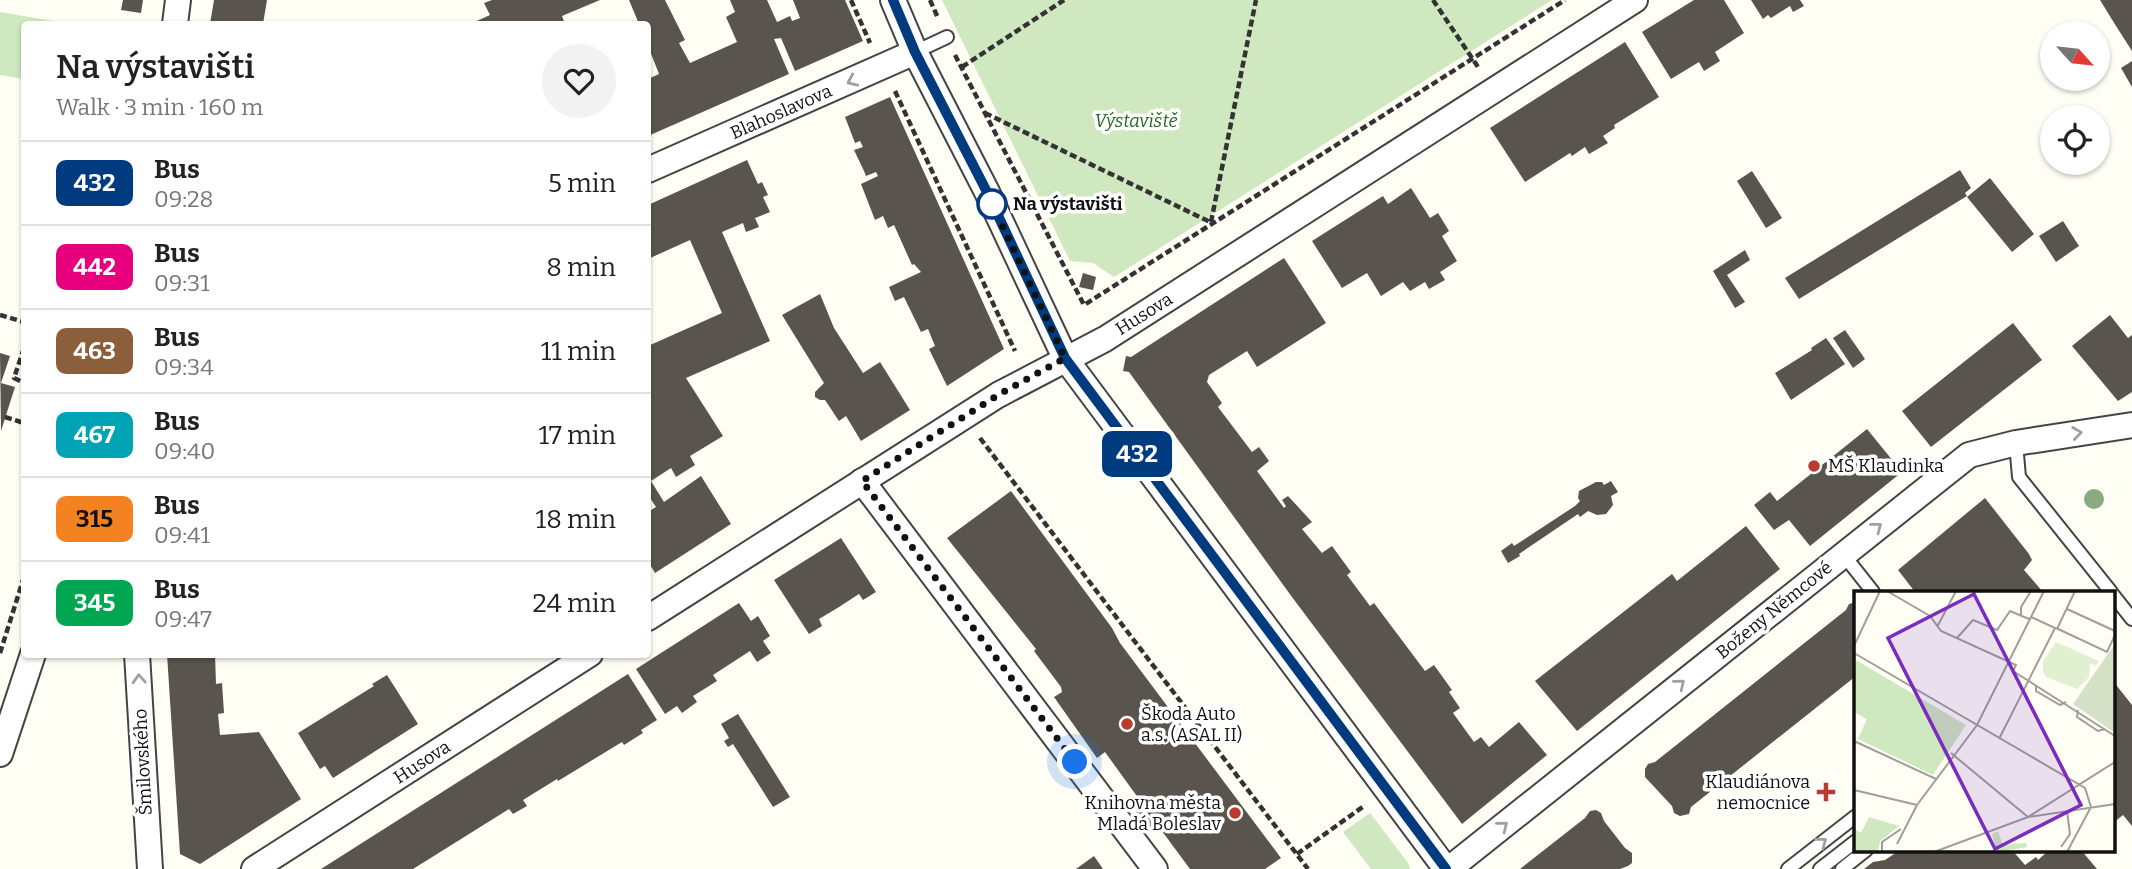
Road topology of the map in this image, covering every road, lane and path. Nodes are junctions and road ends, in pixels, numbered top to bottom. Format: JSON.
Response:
{"nodes":[{"id":1,"x":178,"y":0,"type":"edge"},
{"id":2,"x":851,"y":0,"type":"edge"},
{"id":3,"x":893,"y":0,"type":"edge"},
{"id":4,"x":1064,"y":0,"type":"edge"},
{"id":5,"x":1255,"y":0,"type":"edge"},
{"id":6,"x":1433,"y":0,"type":"edge"},
{"id":7,"x":1565,"y":0,"type":"edge"},
{"id":8,"x":1635,"y":0,"type":"edge"},
{"id":9,"x":175,"y":21,"type":"edge"},
{"id":10,"x":947,"y":37,"type":"dead end"},
{"id":11,"x":915,"y":52,"type":"junction"},
{"id":12,"x":1473,"y":59,"type":"junction"},
{"id":13,"x":881,"y":68,"type":"junction"},
{"id":14,"x":1493,"y":92,"type":"junction"},
{"id":15,"x":984,"y":112,"type":"junction"},
{"id":16,"x":651,"y":169,"type":"edge"},
{"id":17,"x":1211,"y":223,"type":"junction"},
{"id":18,"x":0,"y":315,"type":"edge"},
{"id":19,"x":21,"y":322,"type":"edge"},
{"id":20,"x":1015,"y":351,"type":"dead end"},
{"id":21,"x":21,"y":357,"type":"edge"},
{"id":22,"x":1065,"y":358,"type":"junction"},
{"id":23,"x":21,"y":382,"type":"edge"},
{"id":24,"x":5,"y":417,"type":"dead end"},
{"id":25,"x":21,"y":421,"type":"edge"},
{"id":26,"x":2132,"y":425,"type":"edge"},
{"id":27,"x":978,"y":435,"type":"dead end"},
{"id":28,"x":2016,"y":443,"type":"junction"},
{"id":29,"x":862,"y":481,"type":"junction"},
{"id":30,"x":1843,"y":554,"type":"junction"},
{"id":31,"x":21,"y":586,"type":"edge"},
{"id":32,"x":1871,"y":591,"type":"edge"},
{"id":33,"x":2110,"y":591,"type":"edge"},
{"id":34,"x":2114,"y":596,"type":"edge"},
{"id":35,"x":651,"y":616,"type":"edge"},
{"id":36,"x":2132,"y":619,"type":"edge"},
{"id":37,"x":0,"y":653,"type":"edge"},
{"id":38,"x":32,"y":658,"type":"edge"},
{"id":39,"x":137,"y":658,"type":"edge"},
{"id":40,"x":584,"y":658,"type":"edge"},
{"id":41,"x":3,"y":738,"type":"edge"},
{"id":42,"x":1387,"y":790,"type":"junction"},
{"id":43,"x":1854,"y":818,"type":"edge"},
{"id":44,"x":1854,"y":843,"type":"edge"},
{"id":45,"x":1864,"y":852,"type":"edge"},
{"id":46,"x":1297,"y":853,"type":"junction"},
{"id":47,"x":150,"y":869,"type":"edge"},
{"id":48,"x":254,"y":869,"type":"edge"},
{"id":49,"x":1155,"y":869,"type":"edge"},
{"id":50,"x":1308,"y":869,"type":"edge"},
{"id":51,"x":1448,"y":869,"type":"edge"},
{"id":52,"x":1788,"y":869,"type":"edge"},
{"id":53,"x":1820,"y":869,"type":"edge"},
{"id":54,"x":1843,"y":869,"type":"edge"}],
"edges":[{"from":1,"to":9,"type":"street"},
{"from":2,"to":13,"type":"path"},
{"from":3,"to":11,"type":"street"},
{"from":4,"to":15,"type":"path"},
{"from":5,"to":17,"type":"path"},
{"from":6,"to":12,"type":"path"},
{"from":7,"to":12,"type":"path"},
{"from":8,"to":14,"type":"street","name":"Husova"},
{"from":10,"to":11,"type":"lane"},
{"from":11,"to":13,"type":"street","name":"Blahoslavova"},
{"from":11,"to":22,"type":"street"},
{"from":12,"to":14,"type":"path"},
{"from":12,"to":17,"type":"path"},
{"from":13,"to":16,"type":"street","name":"Blahoslavova","one_way":true},
{"from":13,"to":20,"type":"path"},
{"from":14,"to":22,"type":"street","name":"Husova"},
{"from":15,"to":17,"type":"path"},
{"from":15,"to":17,"type":"path"},
{"from":18,"to":19,"type":"path"},
{"from":21,"to":23,"type":"path"},
{"from":22,"to":29,"type":"street","name":"Husova"},
{"from":22,"to":42,"type":"street"},
{"from":24,"to":25,"type":"path"},
{"from":28,"to":26,"type":"street","name":"Boženy Němcové","one_way":true},
{"from":27,"to":46,"type":"path"},
{"from":30,"to":28,"type":"street","name":"Boženy Němcové","one_way":true},
{"from":28,"to":33,"type":"lane"},
{"from":29,"to":35,"type":"street","name":"Husova"},
{"from":29,"to":49,"type":"street"},
{"from":30,"to":32,"type":"lane"},
{"from":51,"to":30,"type":"street","name":"Boženy Němcové","one_way":true},
{"from":31,"to":37,"type":"path"},
{"from":34,"to":36,"type":"lane"},
{"from":38,"to":41,"type":"street"},
{"from":47,"to":39,"type":"street","name":"Šmilovského","one_way":true},
{"from":40,"to":48,"type":"street","name":"Husova"},
{"from":42,"to":46,"type":"path"},
{"from":42,"to":51,"type":"street"},
{"from":52,"to":43,"type":"lane","one_way":true},
{"from":44,"to":53,"type":"lane"},
{"from":45,"to":54,"type":"lane"},
{"from":46,"to":50,"type":"path"}]}
